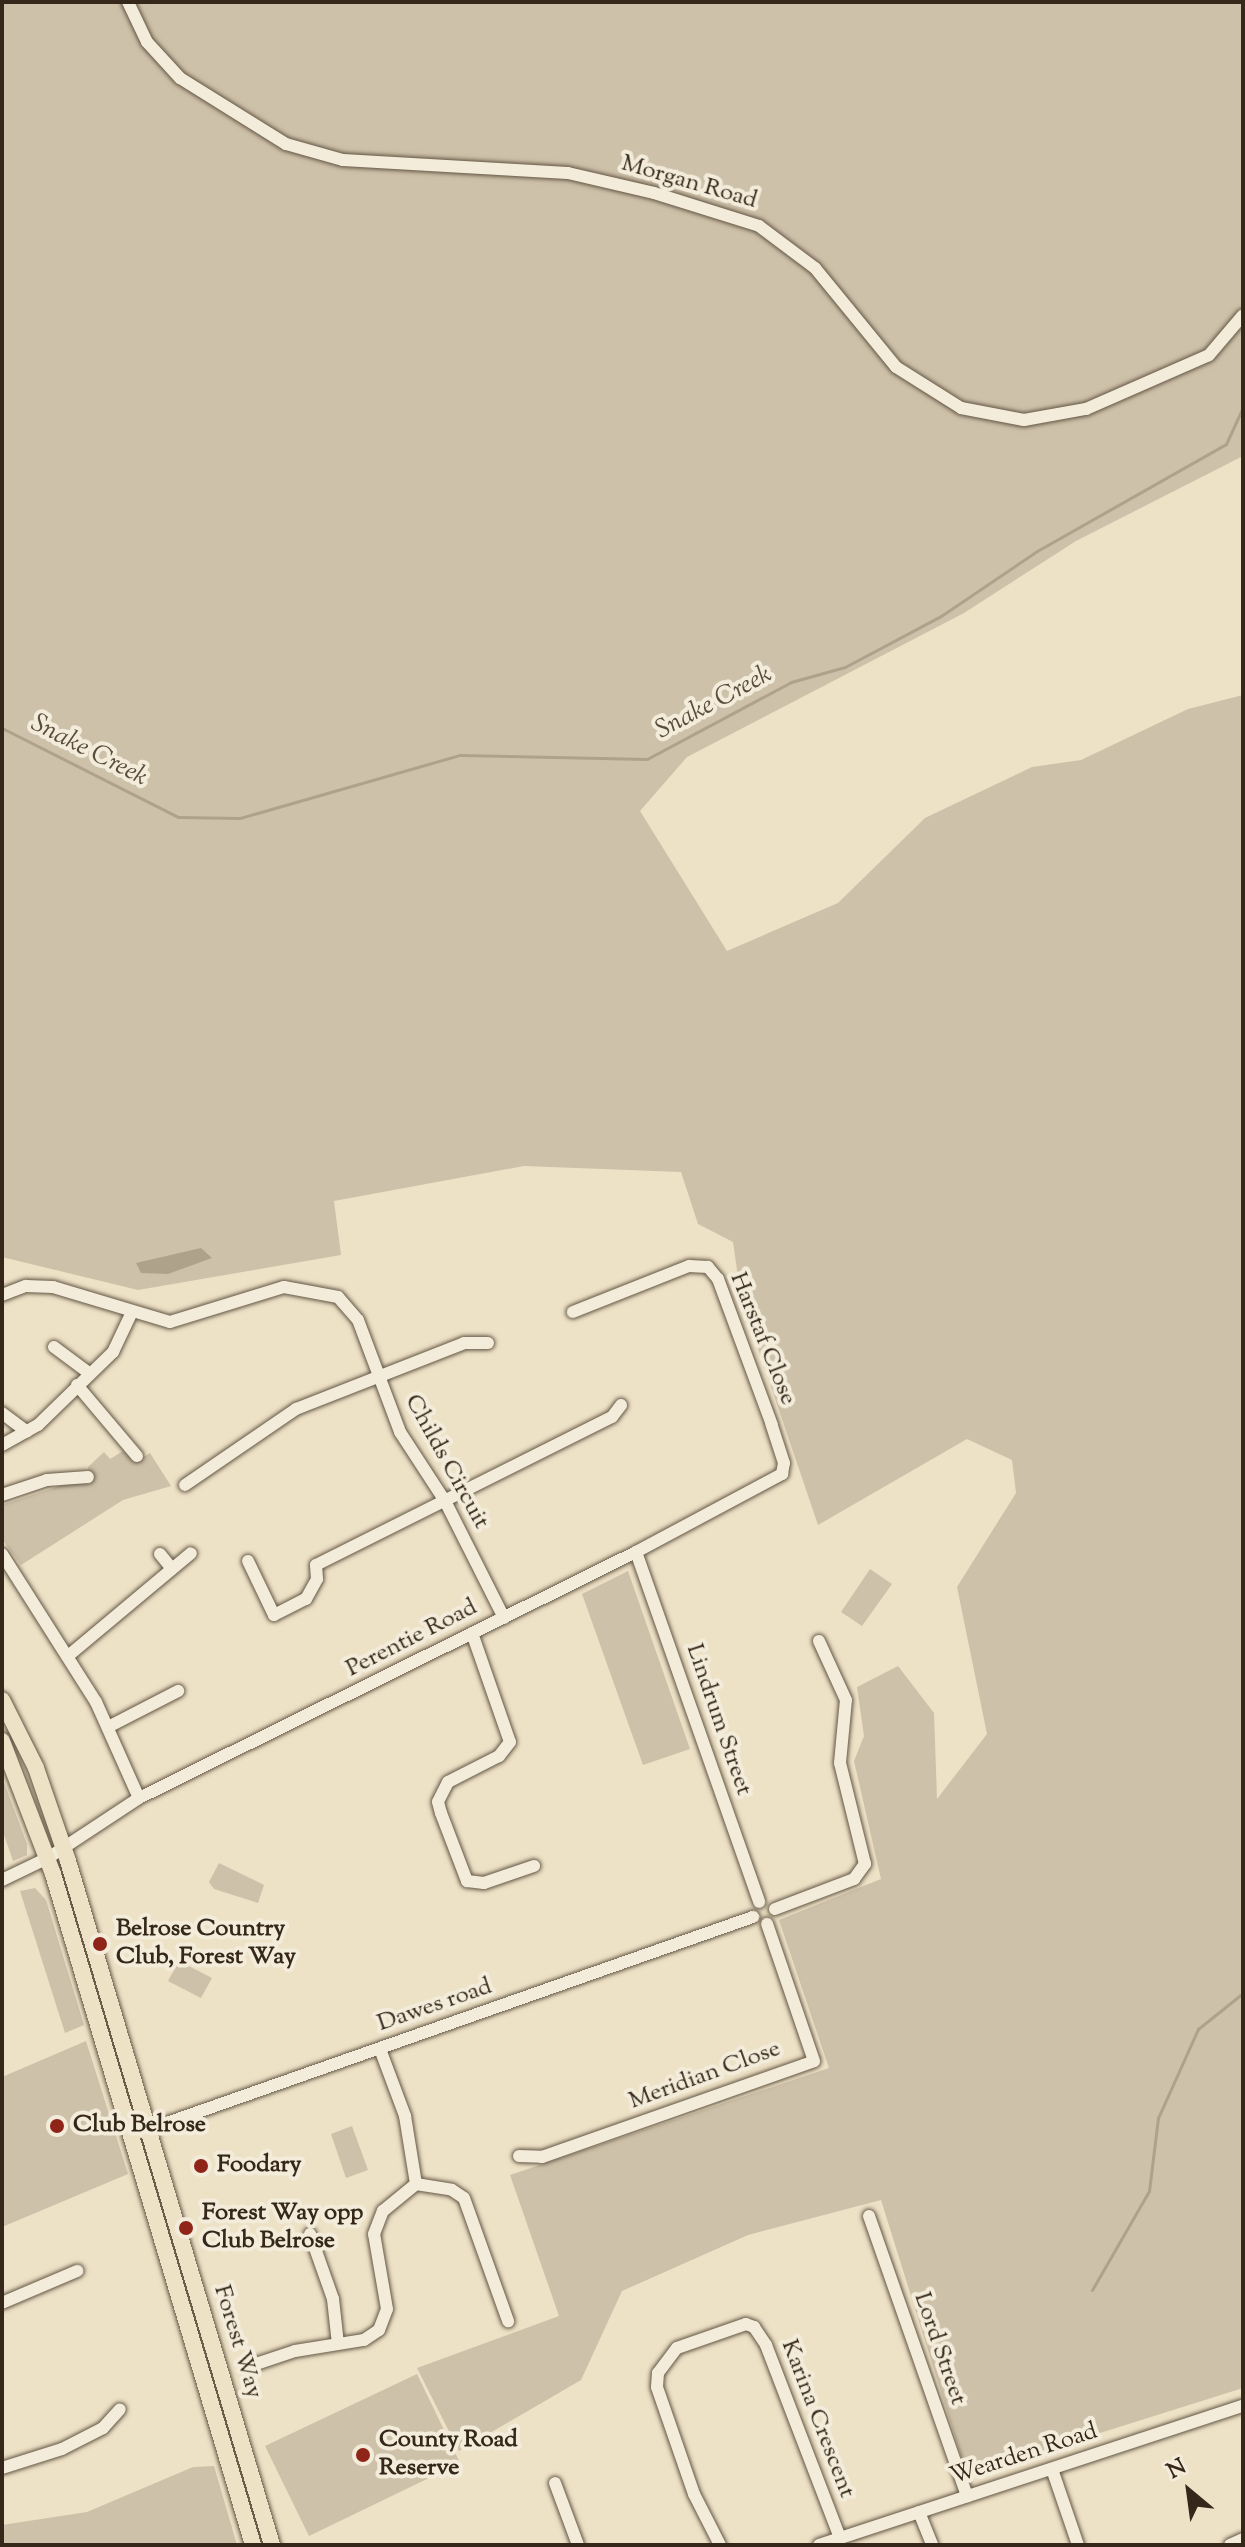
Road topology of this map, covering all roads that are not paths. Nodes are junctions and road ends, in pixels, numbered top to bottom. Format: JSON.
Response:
{"nodes":[{"id":1,"x":128,"y":2,"type":"edge"},
{"id":2,"x":1243,"y":315,"type":"edge"},
{"id":3,"x":2,"y":1295,"type":"edge"},
{"id":4,"x":132,"y":1312,"type":"junction"},
{"id":5,"x":573,"y":1312,"type":"dead end"},
{"id":6,"x":488,"y":1343,"type":"dead end"},
{"id":7,"x":54,"y":1347,"type":"dead end"},
{"id":8,"x":89,"y":1373,"type":"junction"},
{"id":9,"x":380,"y":1381,"type":"junction"},
{"id":10,"x":77,"y":1385,"type":"junction"},
{"id":11,"x":621,"y":1405,"type":"dead end"},
{"id":12,"x":2,"y":1413,"type":"edge"},
{"id":13,"x":27,"y":1432,"type":"junction"},
{"id":14,"x":2,"y":1445,"type":"edge"},
{"id":15,"x":137,"y":1456,"type":"dead end"},
{"id":16,"x":782,"y":1474,"type":"joint"},
{"id":17,"x":88,"y":1477,"type":"dead end"},
{"id":18,"x":185,"y":1485,"type":"dead end"},
{"id":19,"x":2,"y":1495,"type":"edge"},
{"id":20,"x":445,"y":1501,"type":"junction"},
{"id":21,"x":636,"y":1552,"type":"junction"},
{"id":22,"x":191,"y":1553,"type":"dead end"},
{"id":23,"x":2,"y":1554,"type":"edge"},
{"id":24,"x":160,"y":1554,"type":"dead end"},
{"id":25,"x":248,"y":1561,"type":"dead end"},
{"id":26,"x":172,"y":1569,"type":"junction"},
{"id":27,"x":504,"y":1618,"type":"junction"},
{"id":28,"x":472,"y":1633,"type":"junction"},
{"id":29,"x":819,"y":1641,"type":"dead end"},
{"id":30,"x":68,"y":1656,"type":"junction"},
{"id":31,"x":178,"y":1691,"type":"dead end"},
{"id":32,"x":2,"y":1700,"type":"edge"},
{"id":33,"x":108,"y":1727,"type":"junction"},
{"id":34,"x":2,"y":1741,"type":"edge"},
{"id":35,"x":139,"y":1798,"type":"junction"},
{"id":36,"x":64,"y":1846,"type":"junction"},
{"id":37,"x":48,"y":1858,"type":"junction"},
{"id":38,"x":534,"y":1866,"type":"dead end"},
{"id":39,"x":2,"y":1880,"type":"edge"},
{"id":40,"x":759,"y":1902,"type":"junction"},
{"id":41,"x":775,"y":1909,"type":"junction"},
{"id":42,"x":753,"y":1917,"type":"junction"},
{"id":43,"x":767,"y":1924,"type":"junction"},
{"id":44,"x":380,"y":2049,"type":"junction"},
{"id":45,"x":148,"y":2129,"type":"junction"},
{"id":46,"x":130,"y":2135,"type":"junction"},
{"id":47,"x":519,"y":2156,"type":"dead end"},
{"id":48,"x":416,"y":2184,"type":"junction"},
{"id":49,"x":869,"y":2216,"type":"dead end"},
{"id":50,"x":310,"y":2234,"type":"dead end"},
{"id":51,"x":77,"y":2271,"type":"dead end"},
{"id":52,"x":2,"y":2303,"type":"edge"},
{"id":53,"x":508,"y":2321,"type":"dead end"},
{"id":54,"x":338,"y":2344,"type":"junction"},
{"id":55,"x":250,"y":2366,"type":"dead end"},
{"id":56,"x":1243,"y":2406,"type":"edge"},
{"id":57,"x":120,"y":2409,"type":"dead end"},
{"id":58,"x":2,"y":2468,"type":"edge"},
{"id":59,"x":1052,"y":2469,"type":"junction"},
{"id":60,"x":555,"y":2483,"type":"dead end"},
{"id":61,"x":967,"y":2496,"type":"junction"},
{"id":62,"x":919,"y":2512,"type":"junction"},
{"id":63,"x":840,"y":2538,"type":"junction"},
{"id":64,"x":1243,"y":2539,"type":"edge"},
{"id":65,"x":253,"y":2545,"type":"edge"},
{"id":66,"x":272,"y":2545,"type":"edge"},
{"id":67,"x":578,"y":2545,"type":"edge"},
{"id":68,"x":720,"y":2545,"type":"edge"},
{"id":69,"x":819,"y":2545,"type":"edge"},
{"id":70,"x":932,"y":2545,"type":"edge"},
{"id":71,"x":1078,"y":2545,"type":"edge"},
{"id":72,"x":1230,"y":2545,"type":"edge"}],
"edges":[{"from":1,"to":2,"type":"street","name":"Morgan Road"},
{"from":3,"to":4,"type":"street","name":"Childs Circuit"},
{"from":4,"to":8,"type":"street"},
{"from":4,"to":9,"type":"street","name":"Childs Circuit"},
{"from":5,"to":16,"type":"street","name":"Harstaf Close"},
{"from":6,"to":9,"type":"street"},
{"from":7,"to":8,"type":"street"},
{"from":8,"to":10,"type":"street"},
{"from":9,"to":18,"type":"street"},
{"from":9,"to":20,"type":"street","name":"Childs Circuit"},
{"from":10,"to":13,"type":"street"},
{"from":10,"to":15,"type":"street"},
{"from":11,"to":20,"type":"street"},
{"from":12,"to":13,"type":"street"},
{"from":13,"to":14,"type":"street"},
{"from":16,"to":21,"type":"street","name":"Perentie Road"},
{"from":17,"to":19,"type":"street"},
{"from":20,"to":25,"type":"street"},
{"from":20,"to":27,"type":"street","name":"Childs Circuit"},
{"from":21,"to":27,"type":"street","name":"Perentie Road"},
{"from":21,"to":40,"type":"street","name":"Lindrum Street"},
{"from":22,"to":26,"type":"street"},
{"from":23,"to":30,"type":"street"},
{"from":24,"to":26,"type":"street"},
{"from":26,"to":30,"type":"street"},
{"from":27,"to":28,"type":"street","name":"Perentie Road"},
{"from":28,"to":35,"type":"street","name":"Perentie Road"},
{"from":28,"to":38,"type":"street"},
{"from":29,"to":41,"type":"street"},
{"from":30,"to":33,"type":"street"},
{"from":31,"to":33,"type":"street"},
{"from":32,"to":36,"type":"main road","name":"Forest Way"},
{"from":33,"to":35,"type":"street"},
{"from":34,"to":37,"type":"main road","name":"Forest Way"},
{"from":35,"to":36,"type":"street","name":"Perentie Road"},
{"from":36,"to":37,"type":"street","name":"Perentie Road"},
{"from":36,"to":45,"type":"main road","name":"Forest Way"},
{"from":37,"to":39,"type":"street","name":"Perentie Road"},
{"from":37,"to":46,"type":"main road","name":"Forest Way"},
{"from":40,"to":41,"type":"street"},
{"from":40,"to":42,"type":"street"},
{"from":41,"to":43,"type":"street"},
{"from":42,"to":43,"type":"street"},
{"from":42,"to":44,"type":"street","name":"Dawes road"},
{"from":43,"to":47,"type":"street","name":"Meridian Close"},
{"from":44,"to":45,"type":"street","name":"Dawes road"},
{"from":44,"to":48,"type":"street"},
{"from":45,"to":46,"type":"street","name":"Dawes road"},
{"from":45,"to":66,"type":"main road","name":"Forest Way"},
{"from":46,"to":65,"type":"main road","name":"Forest Way"},
{"from":48,"to":53,"type":"street"},
{"from":48,"to":54,"type":"street"},
{"from":49,"to":61,"type":"street","name":"Lord Street"},
{"from":50,"to":54,"type":"street"},
{"from":51,"to":52,"type":"street"},
{"from":54,"to":55,"type":"street"},
{"from":56,"to":59,"type":"street","name":"Wearden Road"},
{"from":57,"to":58,"type":"street"},
{"from":59,"to":61,"type":"street","name":"Wearden Road"},
{"from":59,"to":71,"type":"street"},
{"from":60,"to":67,"type":"street"},
{"from":61,"to":62,"type":"street","name":"Wearden Road"},
{"from":62,"to":63,"type":"street","name":"Wearden Road"},
{"from":62,"to":70,"type":"street"},
{"from":63,"to":68,"type":"street","name":"Karina Crescent"},
{"from":63,"to":69,"type":"street","name":"Wearden Road"},
{"from":64,"to":72,"type":"street"}]}
